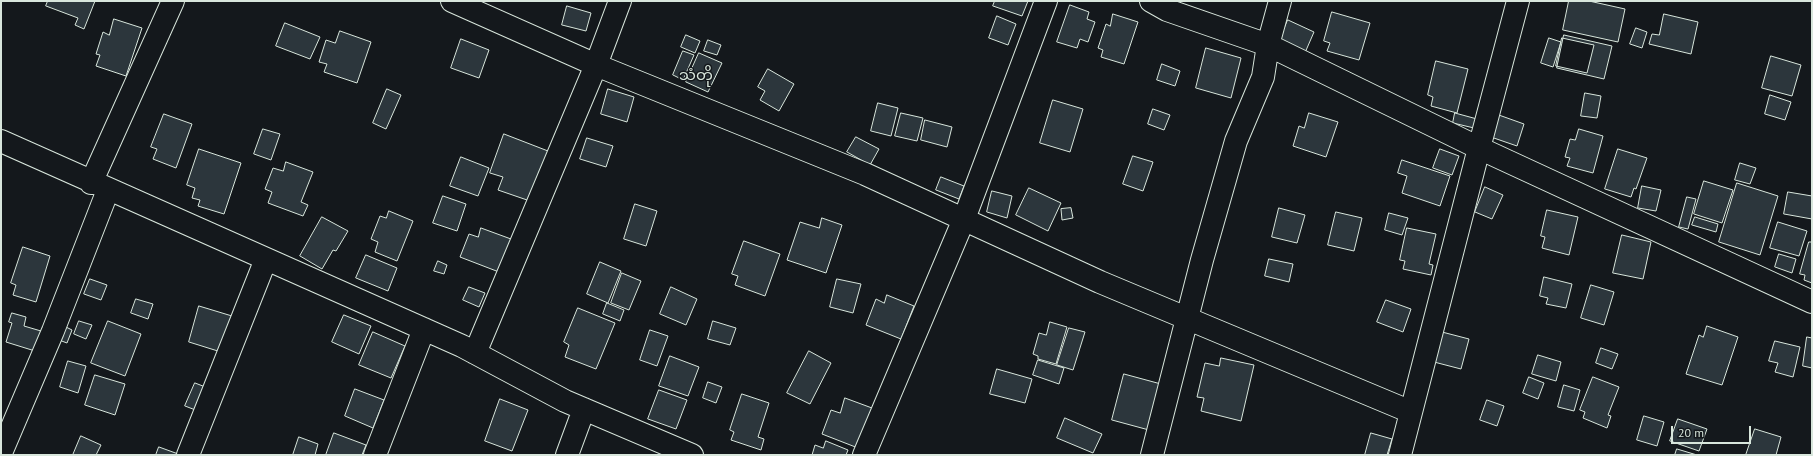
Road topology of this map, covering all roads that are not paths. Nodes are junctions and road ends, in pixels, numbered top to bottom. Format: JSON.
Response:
{"nodes":[{"id":1,"x":173,"y":1,"type":"edge"},
{"id":2,"x":452,"y":1,"type":"edge"},
{"id":3,"x":620,"y":1,"type":"edge"},
{"id":4,"x":1046,"y":1,"type":"edge"},
{"id":5,"x":1151,"y":1,"type":"edge"},
{"id":6,"x":1280,"y":1,"type":"edge"},
{"id":7,"x":1518,"y":1,"type":"edge"},
{"id":8,"x":1268,"y":45,"type":"junction"},
{"id":9,"x":596,"y":65,"type":"junction"},
{"id":10,"x":1,"y":141,"type":"edge"},
{"id":11,"x":1479,"y":148,"type":"junction"},
{"id":12,"x":100,"y":186,"type":"junction"},
{"id":13,"x":964,"y":219,"type":"junction"},
{"id":14,"x":266,"y":259,"type":"junction"},
{"id":15,"x":1812,"y":302,"type":"edge"},
{"id":16,"x":1187,"y":319,"type":"junction"},
{"id":17,"x":424,"y":329,"type":"junction"},
{"id":18,"x":474,"y":353,"type":"junction"},
{"id":19,"x":584,"y":409,"type":"junction"},
{"id":20,"x":1411,"y":412,"type":"junction"},
{"id":21,"x":1,"y":453,"type":"edge"},
{"id":22,"x":188,"y":455,"type":"edge"},
{"id":23,"x":375,"y":455,"type":"edge"},
{"id":24,"x":567,"y":455,"type":"edge"},
{"id":25,"x":692,"y":455,"type":"edge"},
{"id":26,"x":864,"y":455,"type":"edge"},
{"id":27,"x":1152,"y":455,"type":"edge"},
{"id":28,"x":1400,"y":455,"type":"edge"}],
"edges":[{"from":1,"to":12,"type":"street"},
{"from":2,"to":9,"type":"street"},
{"from":3,"to":9,"type":"street"},
{"from":4,"to":13,"type":"street"},
{"from":5,"to":8,"type":"street"},
{"from":6,"to":8,"type":"street"},
{"from":7,"to":11,"type":"street"},
{"from":8,"to":11,"type":"street"},
{"from":8,"to":16,"type":"street"},
{"from":9,"to":13,"type":"street"},
{"from":9,"to":18,"type":"street"},
{"from":10,"to":12,"type":"street"},
{"from":11,"to":15,"type":"street"},
{"from":11,"to":20,"type":"street"},
{"from":12,"to":14,"type":"street"},
{"from":12,"to":21,"type":"street"},
{"from":13,"to":16,"type":"street"},
{"from":13,"to":26,"type":"street"},
{"from":14,"to":17,"type":"street"},
{"from":14,"to":22,"type":"street"},
{"from":16,"to":20,"type":"street"},
{"from":16,"to":27,"type":"street"},
{"from":17,"to":18,"type":"street"},
{"from":17,"to":23,"type":"street"},
{"from":18,"to":19,"type":"street"},
{"from":19,"to":24,"type":"street"},
{"from":19,"to":25,"type":"street"},
{"from":20,"to":28,"type":"street"}]}
